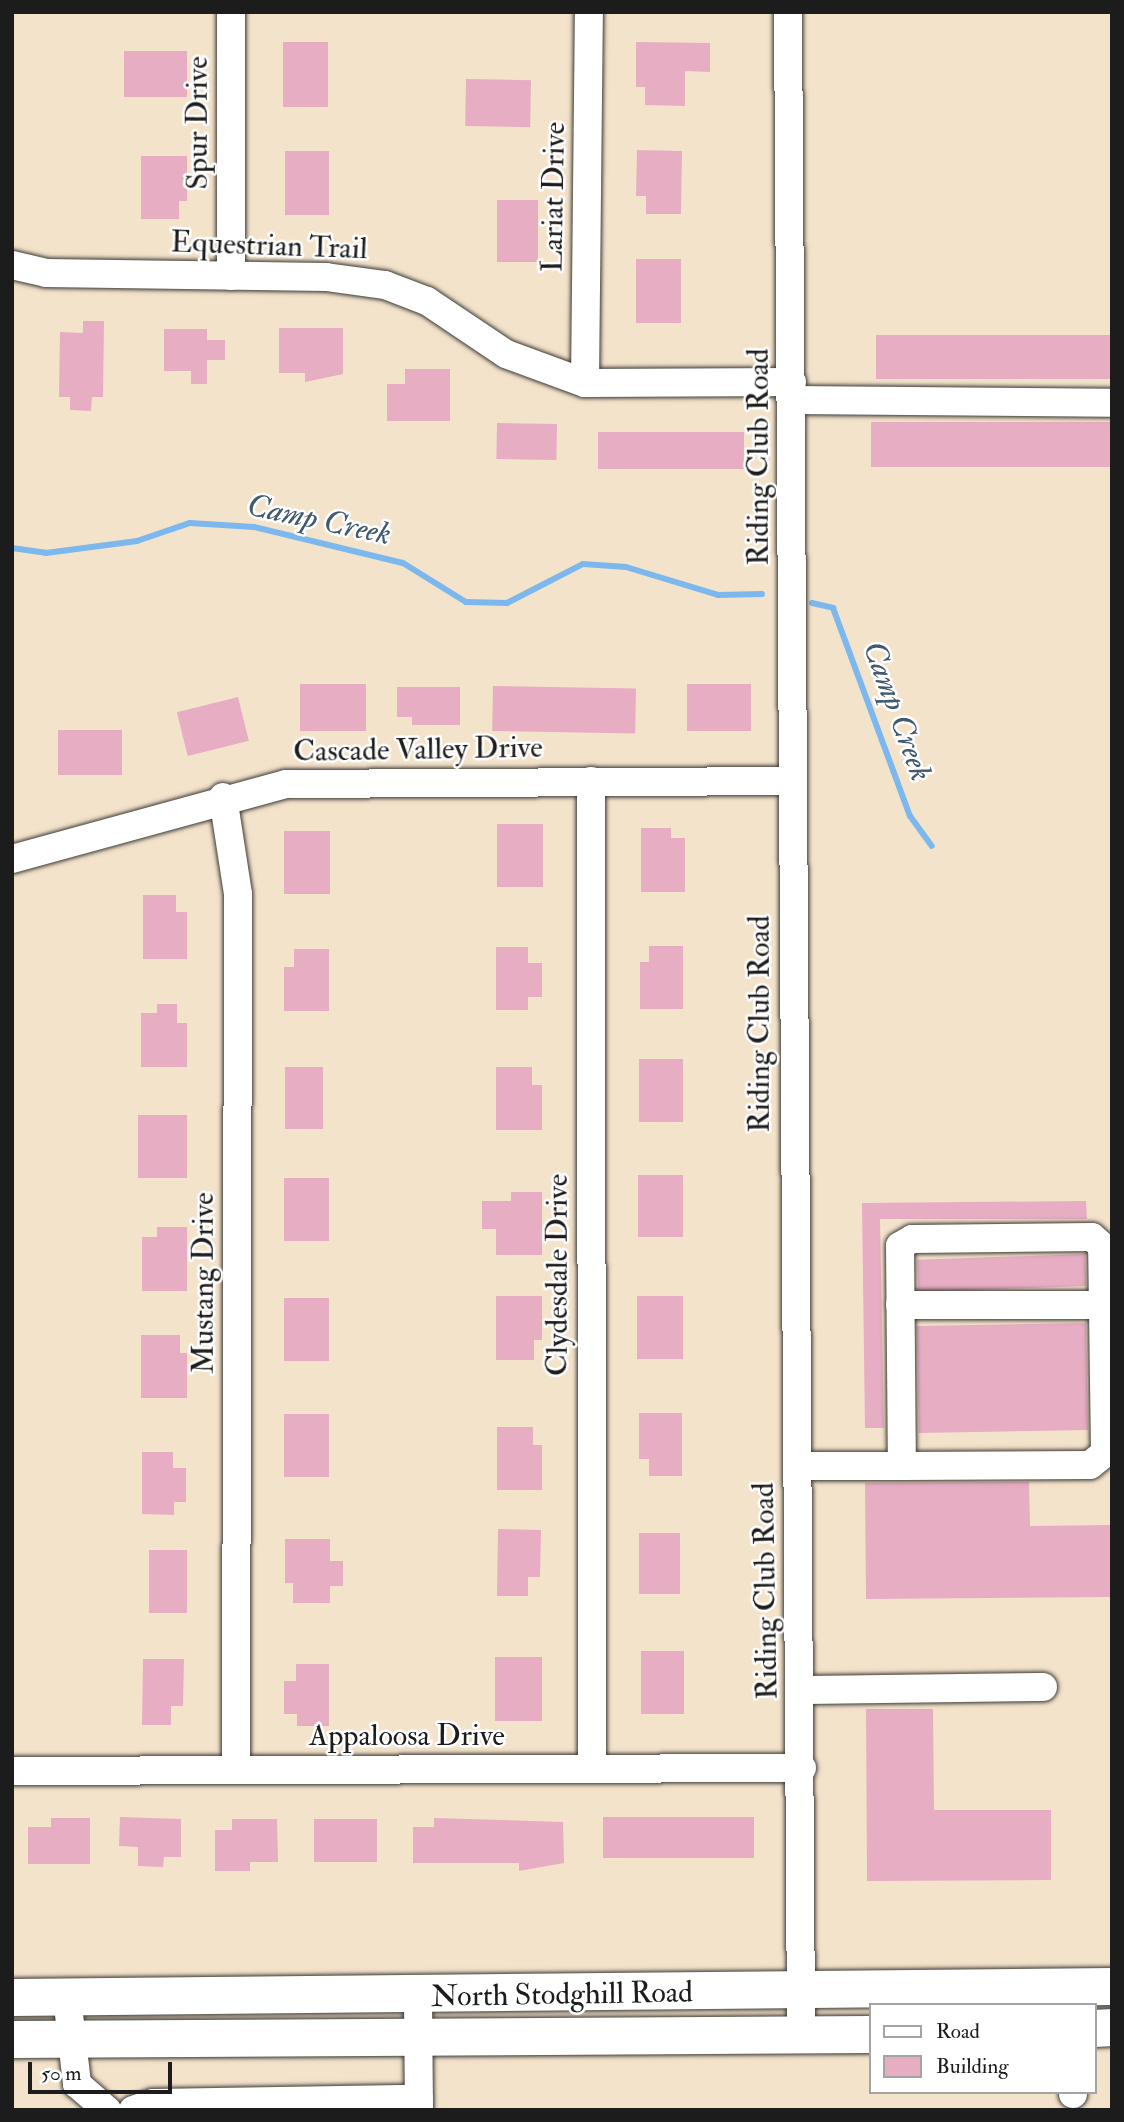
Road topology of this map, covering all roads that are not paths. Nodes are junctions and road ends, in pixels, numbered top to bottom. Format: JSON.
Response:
{"nodes":[{"id":1,"x":231,"y":12,"type":"edge"},
{"id":2,"x":589,"y":12,"type":"edge"},
{"id":3,"x":788,"y":12,"type":"edge"},
{"id":4,"x":12,"y":265,"type":"edge"},
{"id":5,"x":231,"y":275,"type":"junction"},
{"id":6,"x":585,"y":383,"type":"junction"},
{"id":7,"x":793,"y":391,"type":"junction"},
{"id":8,"x":1112,"y":403,"type":"edge"},
{"id":9,"x":591,"y":781,"type":"junction"},
{"id":10,"x":793,"y":781,"type":"junction"},
{"id":11,"x":223,"y":797,"type":"junction"},
{"id":12,"x":12,"y":859,"type":"edge"},
{"id":13,"x":900,"y":1305,"type":"junction"},
{"id":14,"x":1102,"y":1306,"type":"junction"},
{"id":15,"x":797,"y":1466,"type":"junction"},
{"id":16,"x":902,"y":1466,"type":"junction"},
{"id":17,"x":1043,"y":1687,"type":"dead end"},
{"id":18,"x":801,"y":1690,"type":"junction"},
{"id":19,"x":802,"y":1768,"type":"junction"},
{"id":20,"x":592,"y":1769,"type":"junction"},
{"id":21,"x":236,"y":1770,"type":"junction"},
{"id":22,"x":12,"y":1771,"type":"edge"},
{"id":23,"x":1112,"y":1986,"type":"edge"},
{"id":24,"x":801,"y":1992,"type":"junction"},
{"id":25,"x":12,"y":1997,"type":"edge"},
{"id":26,"x":67,"y":1997,"type":"junction"},
{"id":27,"x":418,"y":1997,"type":"junction"},
{"id":28,"x":869,"y":2034,"type":"edge"},
{"id":29,"x":801,"y":2036,"type":"junction"},
{"id":30,"x":419,"y":2038,"type":"junction"},
{"id":31,"x":12,"y":2039,"type":"edge"},
{"id":32,"x":70,"y":2039,"type":"junction"},
{"id":33,"x":419,"y":2104,"type":"edge"},
{"id":34,"x":107,"y":2110,"type":"edge"},
{"id":35,"x":132,"y":2110,"type":"edge"}],
"edges":[{"from":1,"to":5,"type":"street","name":"Spur Drive"},
{"from":2,"to":6,"type":"street","name":"Lariat Drive"},
{"from":3,"to":7,"type":"street","name":"Riding Club Road"},
{"from":4,"to":5,"type":"street","name":"Equestrian Trail"},
{"from":5,"to":6,"type":"street","name":"Equestrian Trail"},
{"from":6,"to":7,"type":"street","name":"Equestrian Trail"},
{"from":7,"to":8,"type":"street","name":"Equestrian Trail"},
{"from":7,"to":10,"type":"street","name":"Riding Club Road"},
{"from":9,"to":10,"type":"street","name":"Cascade Valley Drive"},
{"from":9,"to":11,"type":"street","name":"Cascade Valley Drive"},
{"from":9,"to":20,"type":"street","name":"Clydesdale Drive"},
{"from":10,"to":15,"type":"street","name":"Riding Club Road"},
{"from":11,"to":12,"type":"street","name":"Cascade Valley Drive"},
{"from":11,"to":21,"type":"street","name":"Mustang Drive"},
{"from":13,"to":14,"type":"street"},
{"from":13,"to":14,"type":"street"},
{"from":13,"to":16,"type":"street"},
{"from":14,"to":16,"type":"street"},
{"from":15,"to":16,"type":"street"},
{"from":15,"to":18,"type":"street","name":"Riding Club Road"},
{"from":17,"to":18,"type":"street"},
{"from":18,"to":19,"type":"street","name":"Riding Club Road"},
{"from":19,"to":20,"type":"street","name":"Appaloosa Drive"},
{"from":19,"to":24,"type":"street","name":"Riding Club Road"},
{"from":20,"to":21,"type":"street","name":"Appaloosa Drive"},
{"from":21,"to":22,"type":"street","name":"Appaloosa Drive"},
{"from":23,"to":24,"type":"main road","name":"North Stodghill Road"},
{"from":24,"to":27,"type":"main road","name":"North Stodghill Road"},
{"from":24,"to":29,"type":"street","name":"Riding Club Road"},
{"from":25,"to":26,"type":"main road","name":"North Stodghill Road"},
{"from":26,"to":27,"type":"main road","name":"North Stodghill Road"},
{"from":26,"to":32,"type":"street"},
{"from":27,"to":30,"type":"street"},
{"from":28,"to":29,"type":"main road","name":"North Stodghill Road"},
{"from":29,"to":30,"type":"main road","name":"North Stodghill Road"},
{"from":30,"to":32,"type":"main road","name":"North Stodghill Road"},
{"from":30,"to":33,"type":"street"},
{"from":31,"to":32,"type":"main road","name":"North Stodghill Road"},
{"from":32,"to":34,"type":"street"},
{"from":33,"to":35,"type":"street"}]}
